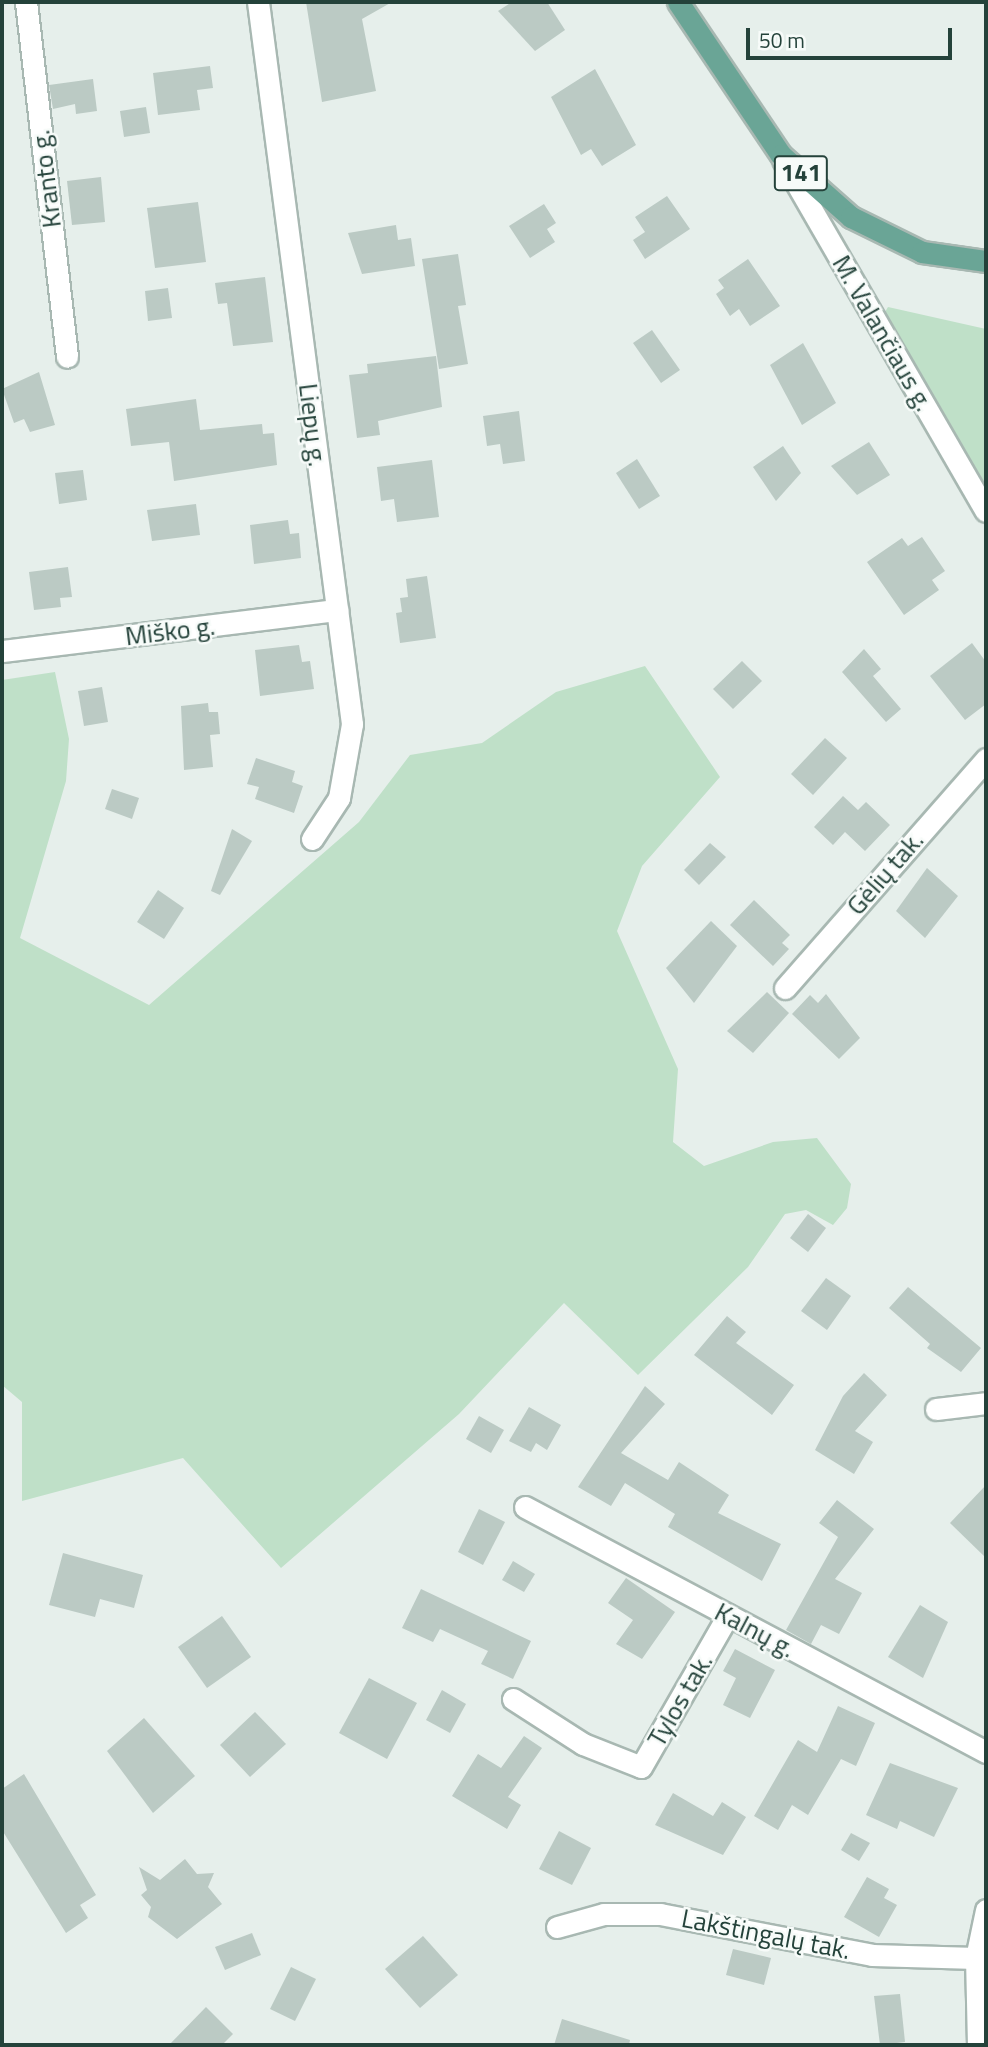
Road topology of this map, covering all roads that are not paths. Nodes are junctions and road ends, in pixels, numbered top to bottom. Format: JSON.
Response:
{"nodes":[{"id":1,"x":26,"y":2,"type":"edge"},
{"id":2,"x":258,"y":2,"type":"edge"},
{"id":3,"x":678,"y":2,"type":"edge"},
{"id":4,"x":781,"y":155,"type":"junction"},
{"id":5,"x":986,"y":261,"type":"edge"},
{"id":6,"x":67,"y":357,"type":"dead end"},
{"id":7,"x":986,"y":510,"type":"edge"},
{"id":8,"x":338,"y":610,"type":"junction"},
{"id":9,"x":2,"y":652,"type":"edge"},
{"id":10,"x":986,"y":759,"type":"edge"},
{"id":11,"x":312,"y":839,"type":"dead end"},
{"id":12,"x":785,"y":988,"type":"dead end"},
{"id":13,"x":986,"y":1403,"type":"edge"},
{"id":14,"x":936,"y":1409,"type":"dead end"},
{"id":15,"x":525,"y":1507,"type":"dead end"},
{"id":16,"x":728,"y":1615,"type":"junction"},
{"id":17,"x":513,"y":1699,"type":"dead end"},
{"id":18,"x":986,"y":1752,"type":"edge"},
{"id":19,"x":986,"y":1910,"type":"edge"},
{"id":20,"x":557,"y":1927,"type":"dead end"},
{"id":21,"x":976,"y":1958,"type":"junction"},
{"id":22,"x":978,"y":2045,"type":"edge"}],
"edges":[{"from":1,"to":6,"type":"street","name":"Kranto g."},
{"from":2,"to":8,"type":"street","name":"Liepų g."},
{"from":3,"to":4,"type":"main road","number":"141"},
{"from":4,"to":5,"type":"main road","number":"141"},
{"from":4,"to":7,"type":"street","name":"M. Valančiaus g."},
{"from":8,"to":9,"type":"street","name":"Miško g."},
{"from":8,"to":11,"type":"street","name":"Liepų g."},
{"from":10,"to":12,"type":"street","name":"Gėlių tak."},
{"from":13,"to":14,"type":"street"},
{"from":15,"to":16,"type":"street","name":"Kalnų g."},
{"from":16,"to":17,"type":"street","name":"Tylos tak."},
{"from":16,"to":18,"type":"street","name":"Kalnų g."},
{"from":19,"to":21,"type":"street"},
{"from":20,"to":21,"type":"street","name":"Lakštingalų tak."},
{"from":21,"to":22,"type":"street"}]}
